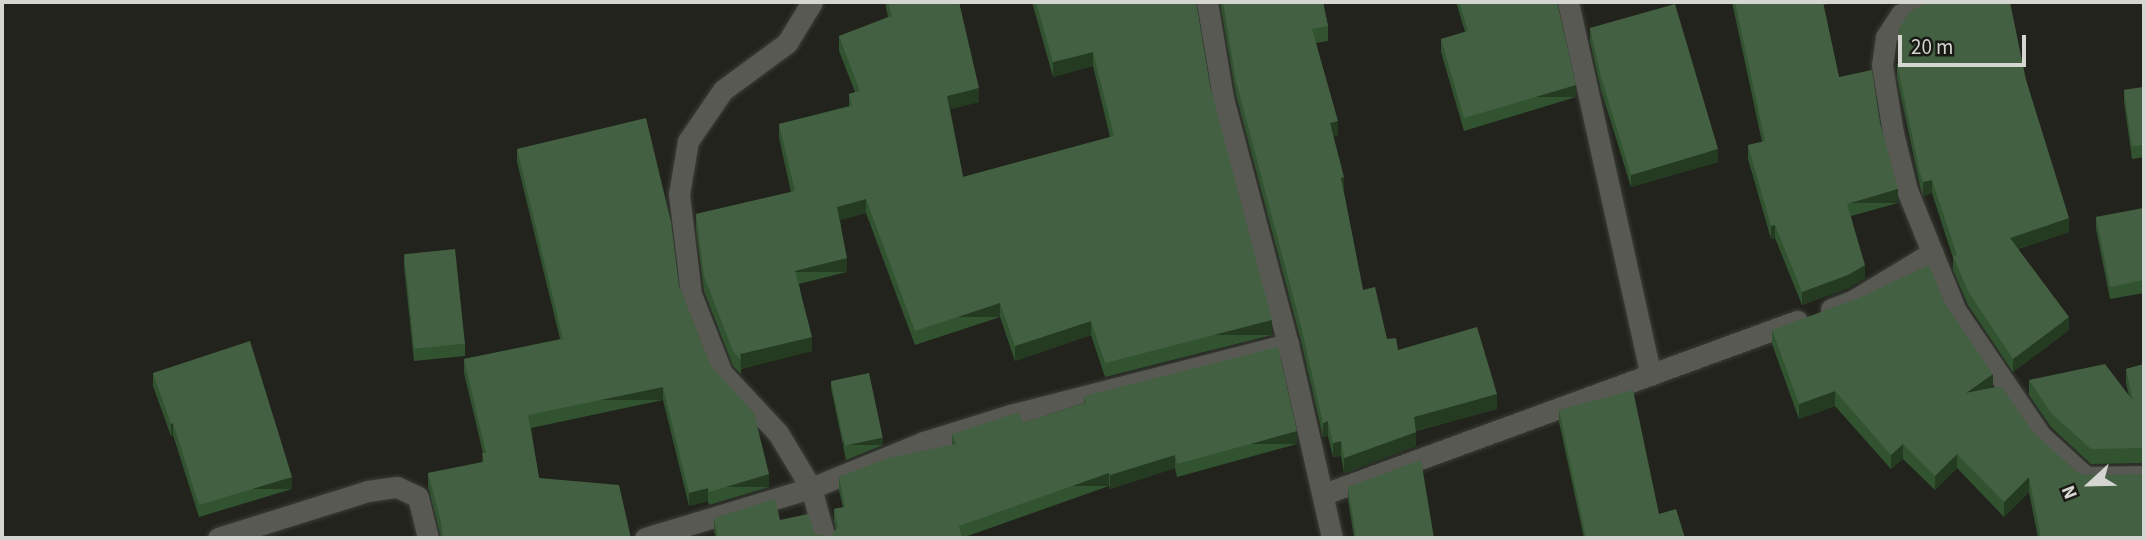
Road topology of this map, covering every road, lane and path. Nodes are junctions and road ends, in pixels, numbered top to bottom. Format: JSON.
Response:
{"nodes":[{"id":1,"x":812,"y":2,"type":"edge"},
{"id":2,"x":1207,"y":2,"type":"edge"},
{"id":3,"x":1568,"y":2,"type":"edge"},
{"id":4,"x":1931,"y":2,"type":"edge"},
{"id":5,"x":1933,"y":252,"type":"junction"},
{"id":6,"x":1288,"y":344,"type":"junction"},
{"id":7,"x":1651,"y":375,"type":"junction"},
{"id":8,"x":2144,"y":476,"type":"edge"},
{"id":9,"x":811,"y":488,"type":"junction"},
{"id":10,"x":1324,"y":494,"type":"junction"},
{"id":11,"x":218,"y":538,"type":"edge"},
{"id":12,"x":428,"y":538,"type":"edge"},
{"id":13,"x":645,"y":538,"type":"edge"},
{"id":14,"x":825,"y":538,"type":"edge"},
{"id":15,"x":1332,"y":538,"type":"edge"}],
"edges":[{"from":1,"to":9,"type":"street"},
{"from":2,"to":6,"type":"street"},
{"from":3,"to":7,"type":"street"},
{"from":4,"to":5,"type":"street"},
{"from":5,"to":7,"type":"street"},
{"from":5,"to":8,"type":"street"},
{"from":6,"to":9,"type":"street"},
{"from":6,"to":10,"type":"street"},
{"from":7,"to":10,"type":"street"},
{"from":9,"to":13,"type":"street"},
{"from":9,"to":14,"type":"street"},
{"from":10,"to":15,"type":"street"},
{"from":11,"to":12,"type":"street"}]}
